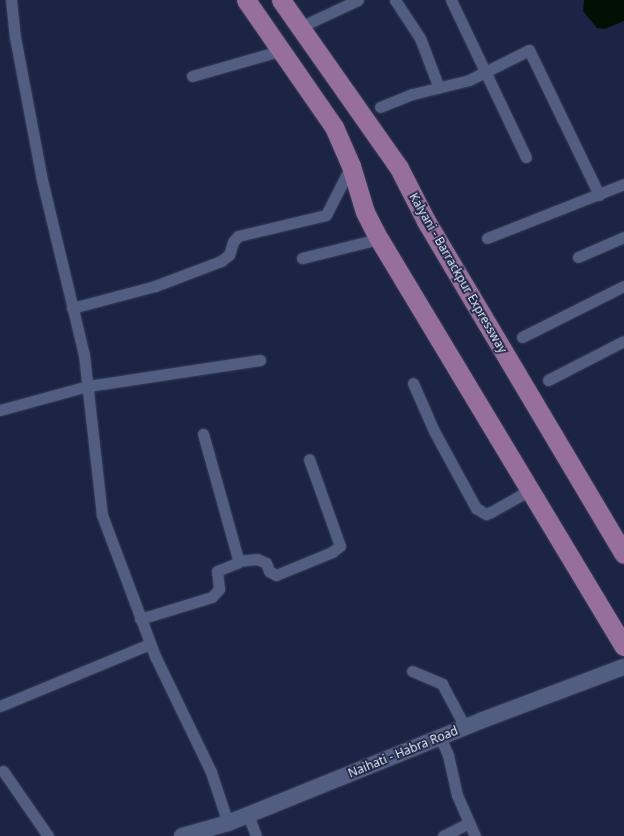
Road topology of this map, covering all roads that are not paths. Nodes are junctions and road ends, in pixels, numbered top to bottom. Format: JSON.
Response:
{"nodes":[{"id":1,"x":11,"y":0,"type":"edge"},
{"id":2,"x":246,"y":0,"type":"edge"},
{"id":3,"x":281,"y":0,"type":"edge"},
{"id":4,"x":358,"y":0,"type":"edge"},
{"id":5,"x":395,"y":0,"type":"edge"},
{"id":6,"x":451,"y":0,"type":"edge"},
{"id":7,"x":300,"y":27,"type":"junction"},
{"id":8,"x":279,"y":51,"type":"junction"},
{"id":9,"x":485,"y":71,"type":"junction"},
{"id":10,"x":192,"y":76,"type":"dead end"},
{"id":11,"x":439,"y":88,"type":"junction"},
{"id":12,"x":380,"y":107,"type":"dead end"},
{"id":13,"x":526,"y":157,"type":"dead end"},
{"id":14,"x":351,"y":166,"type":"junction"},
{"id":15,"x":624,"y":184,"type":"edge"},
{"id":16,"x":599,"y":195,"type":"junction"},
{"id":17,"x":624,"y":237,"type":"edge"},
{"id":18,"x":487,"y":238,"type":"dead end"},
{"id":19,"x":379,"y":239,"type":"junction"},
{"id":20,"x":578,"y":257,"type":"dead end"},
{"id":21,"x":302,"y":258,"type":"dead end"},
{"id":22,"x":624,"y":286,"type":"edge"},
{"id":23,"x":72,"y":308,"type":"junction"},
{"id":24,"x":522,"y":337,"type":"dead end"},
{"id":25,"x":624,"y":341,"type":"edge"},
{"id":26,"x":260,"y":360,"type":"dead end"},
{"id":27,"x":548,"y":380,"type":"dead end"},
{"id":28,"x":413,"y":383,"type":"dead end"},
{"id":29,"x":88,"y":386,"type":"junction"},
{"id":30,"x":0,"y":410,"type":"edge"},
{"id":31,"x":203,"y":434,"type":"dead end"},
{"id":32,"x":309,"y":459,"type":"dead end"},
{"id":33,"x":530,"y":490,"type":"junction"},
{"id":34,"x":624,"y":554,"type":"edge"},
{"id":35,"x":237,"y":561,"type":"junction"},
{"id":36,"x":140,"y":619,"type":"junction"},
{"id":37,"x":150,"y":644,"type":"junction"},
{"id":38,"x":624,"y":646,"type":"edge"},
{"id":39,"x":624,"y":667,"type":"edge"},
{"id":40,"x":412,"y":671,"type":"dead end"},
{"id":41,"x":0,"y":706,"type":"edge"},
{"id":42,"x":465,"y":727,"type":"junction"},
{"id":43,"x":440,"y":737,"type":"junction"},
{"id":44,"x":3,"y":771,"type":"dead end"},
{"id":45,"x":248,"y":815,"type":"junction"},
{"id":46,"x":228,"y":823,"type":"junction"},
{"id":47,"x":469,"y":823,"type":"junction"},
{"id":48,"x":48,"y":836,"type":"edge"},
{"id":49,"x":182,"y":836,"type":"edge"},
{"id":50,"x":256,"y":836,"type":"edge"},
{"id":51,"x":443,"y":836,"type":"edge"},
{"id":52,"x":475,"y":836,"type":"edge"}],
"edges":[{"from":1,"to":23,"type":"street"},
{"from":2,"to":8,"type":"highway"},
{"from":3,"to":7,"type":"highway","name":"Kalyani - Barrackpur Expressway"},
{"from":4,"to":7,"type":"street"},
{"from":5,"to":11,"type":"street"},
{"from":6,"to":9,"type":"street"},
{"from":7,"to":34,"type":"highway","name":"Kalyani - Barrackpur Expressway"},
{"from":8,"to":10,"type":"street"},
{"from":8,"to":14,"type":"highway"},
{"from":9,"to":11,"type":"street"},
{"from":9,"to":13,"type":"street"},
{"from":9,"to":16,"type":"street"},
{"from":11,"to":12,"type":"street"},
{"from":14,"to":19,"type":"highway"},
{"from":14,"to":23,"type":"street"},
{"from":15,"to":16,"type":"street"},
{"from":16,"to":18,"type":"street"},
{"from":17,"to":20,"type":"street"},
{"from":19,"to":21,"type":"street"},
{"from":19,"to":33,"type":"highway"},
{"from":22,"to":24,"type":"street"},
{"from":23,"to":29,"type":"street"},
{"from":25,"to":27,"type":"street"},
{"from":26,"to":29,"type":"street"},
{"from":28,"to":33,"type":"street"},
{"from":29,"to":30,"type":"street"},
{"from":29,"to":36,"type":"street"},
{"from":31,"to":35,"type":"street"},
{"from":32,"to":35,"type":"street"},
{"from":33,"to":38,"type":"highway"},
{"from":35,"to":36,"type":"street"},
{"from":36,"to":37,"type":"street"},
{"from":37,"to":41,"type":"street"},
{"from":37,"to":46,"type":"street"},
{"from":39,"to":42,"type":"main road","name":"Naihati - Habra Road"},
{"from":40,"to":42,"type":"street"},
{"from":42,"to":43,"type":"main road","name":"Naihati - Habra Road"},
{"from":43,"to":45,"type":"main road","name":"Naihati - Habra Road"},
{"from":43,"to":47,"type":"street"},
{"from":44,"to":48,"type":"street"},
{"from":45,"to":46,"type":"main road","name":"Naihati - Habra Road"},
{"from":45,"to":50,"type":"street"},
{"from":46,"to":49,"type":"main road","name":"Naihati - Habra Road"},
{"from":47,"to":51,"type":"street"},
{"from":47,"to":52,"type":"street"}]}
